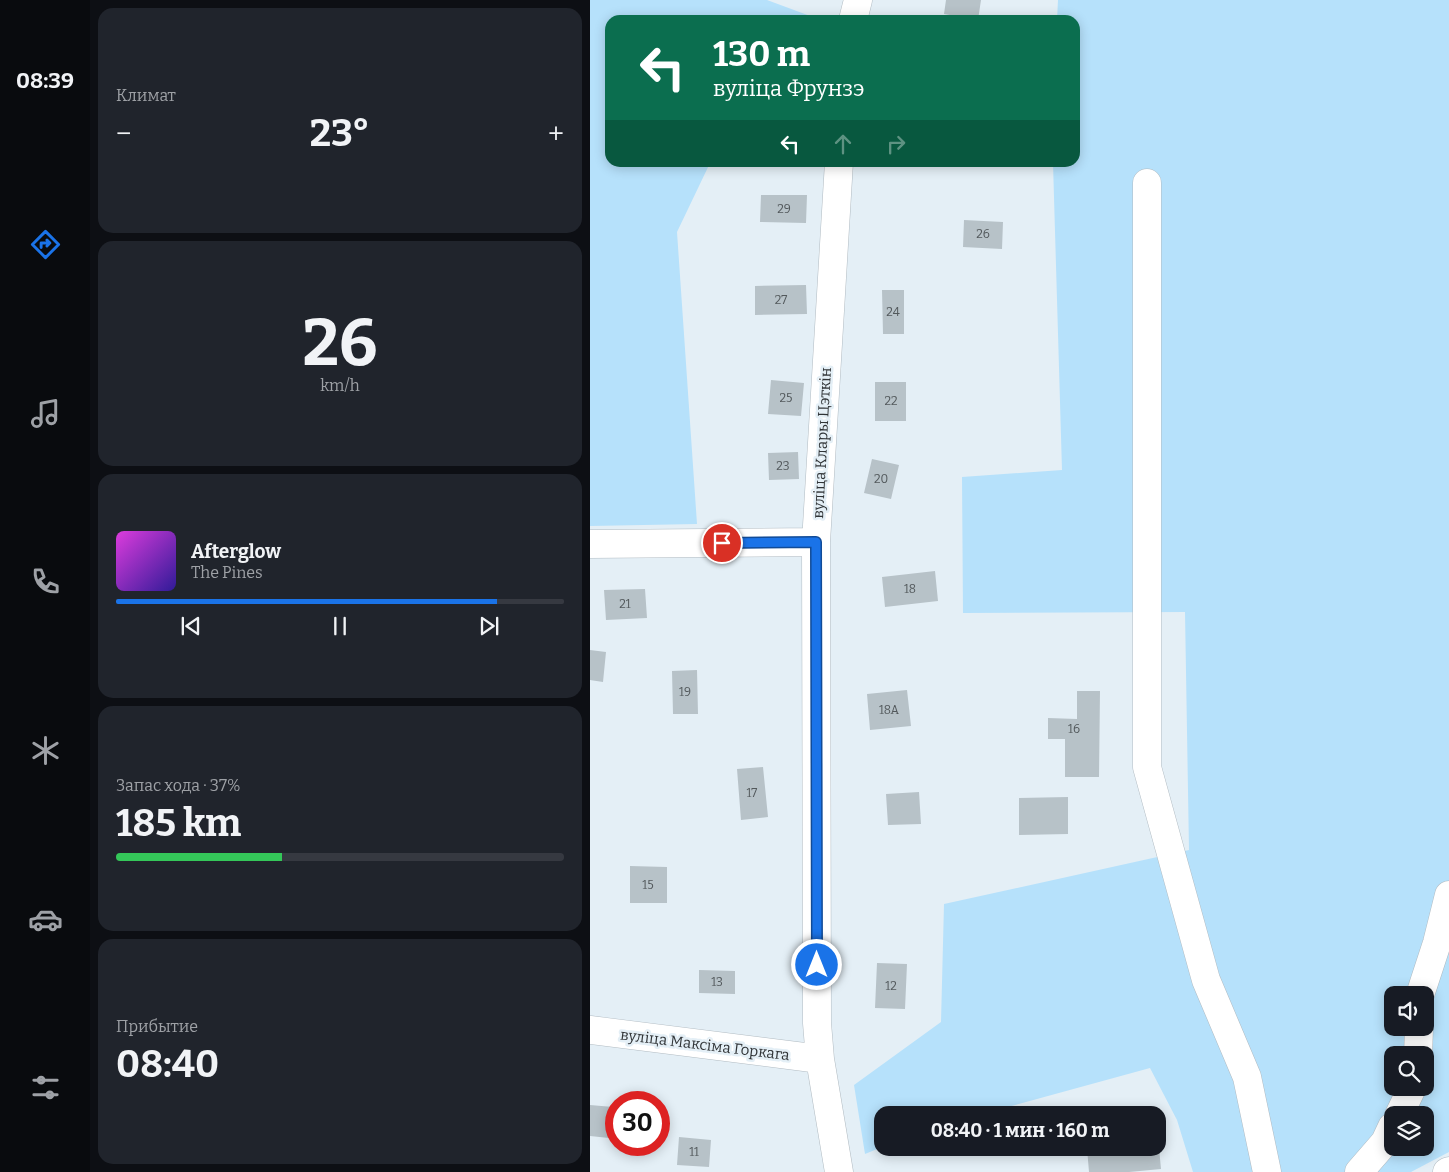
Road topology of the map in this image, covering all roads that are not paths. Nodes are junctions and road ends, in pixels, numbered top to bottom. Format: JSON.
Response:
{"nodes":[{"id":1,"x":858,"y":0,"type":"edge"},
{"id":2,"x":854,"y":15,"type":"edge"},
{"id":3,"x":839,"y":167,"type":"edge"},
{"id":4,"x":1148,"y":183,"type":"dead end"},
{"id":5,"x":816,"y":542,"type":"junction"},
{"id":6,"x":590,"y":544,"type":"edge"},
{"id":7,"x":1449,"y":895,"type":"edge"},
{"id":8,"x":1423,"y":986,"type":"edge"},
{"id":9,"x":590,"y":1030,"type":"edge"},
{"id":10,"x":820,"y":1059,"type":"junction"},
{"id":11,"x":1384,"y":1143,"type":"edge"},
{"id":12,"x":839,"y":1172,"type":"edge"},
{"id":13,"x":1267,"y":1172,"type":"edge"},
{"id":14,"x":1359,"y":1172,"type":"edge"}],
"edges":[{"from":1,"to":2,"type":"street"},
{"from":3,"to":5,"type":"street","name":"вуліца Клары Цэткін"},
{"from":4,"to":13,"type":"street"},
{"from":5,"to":6,"type":"street"},
{"from":5,"to":10,"type":"street","name":"вуліца Клары Цэткін"},
{"from":7,"to":8,"type":"street"},
{"from":9,"to":10,"type":"street","name":"вуліца Максіма Горкага"},
{"from":10,"to":12,"type":"street","name":"вуліца Клары Цэткін"},
{"from":11,"to":14,"type":"street"}]}
